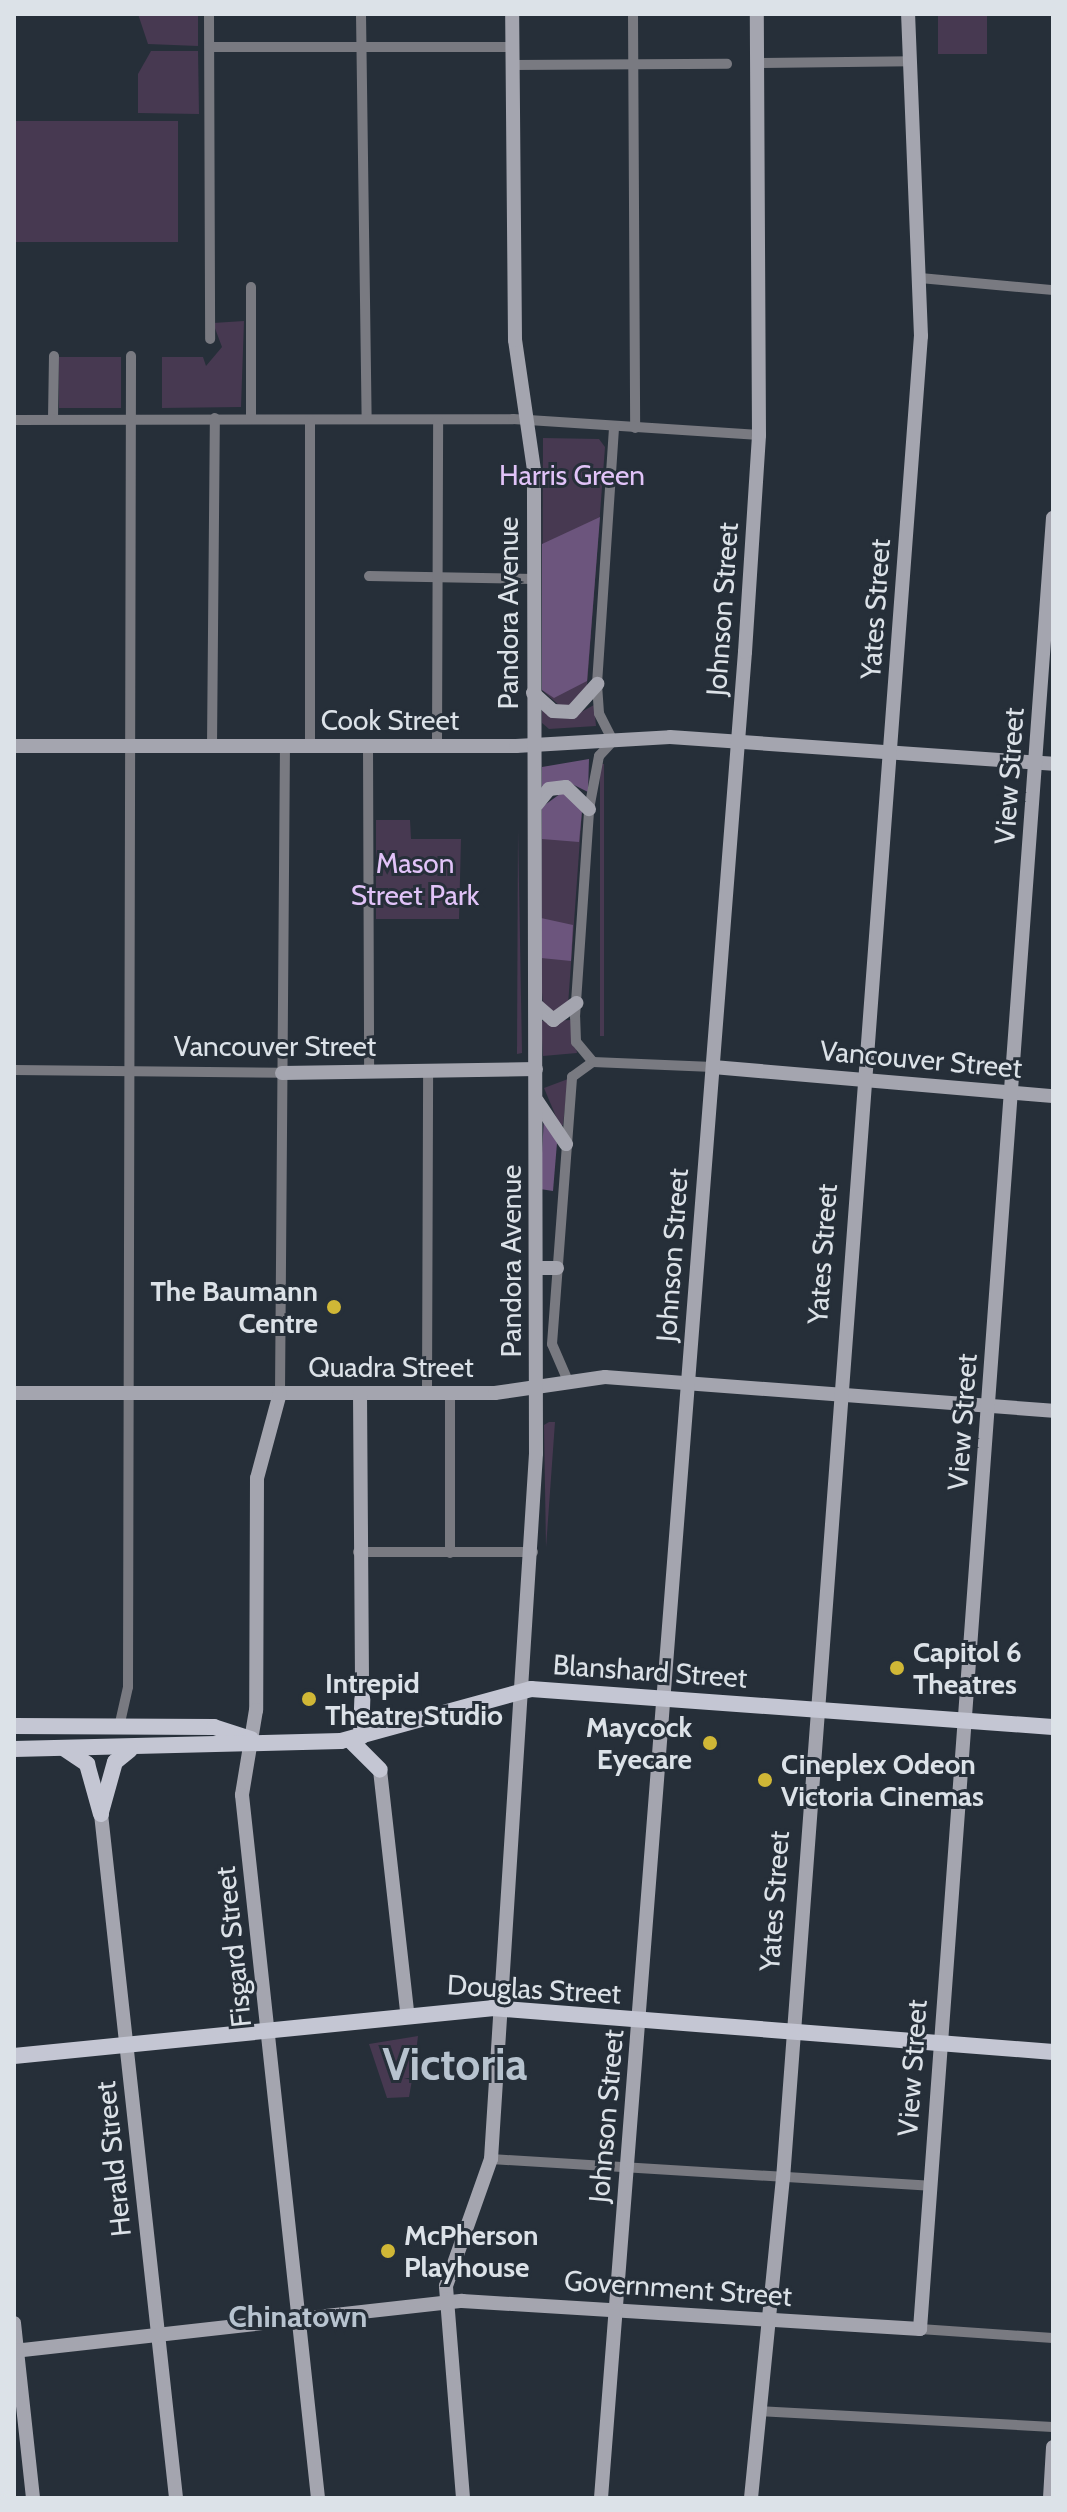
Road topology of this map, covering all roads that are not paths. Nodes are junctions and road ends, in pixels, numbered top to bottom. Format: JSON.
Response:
{"nodes":[{"id":1,"x":209,"y":14,"type":"edge"},
{"id":2,"x":361,"y":14,"type":"edge"},
{"id":3,"x":512,"y":14,"type":"edge"},
{"id":4,"x":633,"y":14,"type":"edge"},
{"id":5,"x":757,"y":14,"type":"edge"},
{"id":6,"x":908,"y":14,"type":"edge"},
{"id":7,"x":210,"y":47,"type":"junction"},
{"id":8,"x":512,"y":47,"type":"junction"},
{"id":9,"x":361,"y":49,"type":"junction"},
{"id":10,"x":911,"y":61,"type":"junction"},
{"id":11,"x":758,"y":63,"type":"junction"},
{"id":12,"x":633,"y":64,"type":"junction"},
{"id":13,"x":727,"y":64,"type":"dead end"},
{"id":14,"x":512,"y":65,"type":"junction"},
{"id":15,"x":920,"y":278,"type":"junction"},
{"id":16,"x":251,"y":287,"type":"dead end"},
{"id":17,"x":1053,"y":290,"type":"edge"},
{"id":18,"x":210,"y":339,"type":"dead end"},
{"id":19,"x":54,"y":356,"type":"dead end"},
{"id":20,"x":131,"y":356,"type":"dead end"},
{"id":21,"x":215,"y":418,"type":"junction"},
{"id":22,"x":53,"y":419,"type":"junction"},
{"id":23,"x":131,"y":419,"type":"junction"},
{"id":24,"x":251,"y":419,"type":"junction"},
{"id":25,"x":367,"y":419,"type":"junction"},
{"id":26,"x":14,"y":420,"type":"edge"},
{"id":27,"x":310,"y":420,"type":"junction"},
{"id":28,"x":438,"y":420,"type":"junction"},
{"id":29,"x":528,"y":422,"type":"junction"},
{"id":30,"x":614,"y":427,"type":"junction"},
{"id":31,"x":635,"y":428,"type":"junction"},
{"id":32,"x":759,"y":435,"type":"junction"},
{"id":33,"x":1053,"y":518,"type":"edge"},
{"id":34,"x":369,"y":576,"type":"dead end"},
{"id":35,"x":438,"y":576,"type":"junction"},
{"id":36,"x":534,"y":579,"type":"junction"},
{"id":37,"x":597,"y":684,"type":"junction"},
{"id":38,"x":533,"y":693,"type":"junction"},
{"id":39,"x":613,"y":741,"type":"junction"},
{"id":40,"x":740,"y":742,"type":"junction"},
{"id":41,"x":535,"y":745,"type":"junction"},
{"id":42,"x":14,"y":746,"type":"edge"},
{"id":43,"x":132,"y":746,"type":"junction"},
{"id":44,"x":285,"y":746,"type":"junction"},
{"id":45,"x":310,"y":746,"type":"junction"},
{"id":46,"x":368,"y":746,"type":"junction"},
{"id":47,"x":212,"y":747,"type":"junction"},
{"id":48,"x":437,"y":747,"type":"junction"},
{"id":49,"x":891,"y":752,"type":"junction"},
{"id":50,"x":1035,"y":763,"type":"junction"},
{"id":51,"x":1053,"y":764,"type":"edge"},
{"id":52,"x":536,"y":805,"type":"junction"},
{"id":53,"x":589,"y":809,"type":"junction"},
{"id":54,"x":576,"y":1003,"type":"junction"},
{"id":55,"x":536,"y":1005,"type":"junction"},
{"id":56,"x":593,"y":1062,"type":"junction"},
{"id":57,"x":713,"y":1067,"type":"junction"},
{"id":58,"x":536,"y":1069,"type":"junction"},
{"id":59,"x":18,"y":1070,"type":"edge"},
{"id":60,"x":369,"y":1071,"type":"junction"},
{"id":61,"x":131,"y":1072,"type":"junction"},
{"id":62,"x":428,"y":1072,"type":"junction"},
{"id":63,"x":282,"y":1073,"type":"junction"},
{"id":64,"x":861,"y":1080,"type":"junction"},
{"id":65,"x":1013,"y":1094,"type":"junction"},
{"id":66,"x":1053,"y":1096,"type":"edge"},
{"id":67,"x":536,"y":1101,"type":"junction"},
{"id":68,"x":566,"y":1144,"type":"junction"},
{"id":69,"x":536,"y":1268,"type":"junction"},
{"id":70,"x":557,"y":1268,"type":"junction"},
{"id":71,"x":568,"y":1381,"type":"junction"},
{"id":72,"x":689,"y":1383,"type":"junction"},
{"id":73,"x":537,"y":1387,"type":"junction"},
{"id":74,"x":14,"y":1393,"type":"edge"},
{"id":75,"x":280,"y":1393,"type":"junction"},
{"id":76,"x":360,"y":1393,"type":"junction"},
{"id":77,"x":427,"y":1393,"type":"junction"},
{"id":78,"x":450,"y":1393,"type":"junction"},
{"id":79,"x":129,"y":1394,"type":"junction"},
{"id":80,"x":838,"y":1394,"type":"junction"},
{"id":81,"x":989,"y":1406,"type":"junction"},
{"id":82,"x":1053,"y":1411,"type":"edge"},
{"id":83,"x":358,"y":1552,"type":"junction"},
{"id":84,"x":533,"y":1552,"type":"junction"},
{"id":85,"x":450,"y":1553,"type":"junction"},
{"id":86,"x":525,"y":1690,"type":"junction"},
{"id":87,"x":362,"y":1699,"type":"joint"},
{"id":88,"x":664,"y":1699,"type":"junction"},
{"id":89,"x":814,"y":1709,"type":"junction"},
{"id":90,"x":963,"y":1720,"type":"junction"},
{"id":91,"x":14,"y":1726,"type":"edge"},
{"id":92,"x":119,"y":1727,"type":"junction"},
{"id":93,"x":1053,"y":1727,"type":"edge"},
{"id":94,"x":368,"y":1735,"type":"junction"},
{"id":95,"x":251,"y":1739,"type":"junction"},
{"id":96,"x":14,"y":1749,"type":"edge"},
{"id":97,"x":65,"y":1749,"type":"junction"},
{"id":98,"x":130,"y":1750,"type":"junction"},
{"id":99,"x":380,"y":1770,"type":"junction"},
{"id":100,"x":101,"y":1814,"type":"junction"},
{"id":101,"x":501,"y":2008,"type":"junction"},
{"id":102,"x":407,"y":2011,"type":"junction"},
{"id":103,"x":641,"y":2021,"type":"junction"},
{"id":104,"x":268,"y":2027,"type":"junction"},
{"id":105,"x":791,"y":2032,"type":"junction"},
{"id":106,"x":940,"y":2039,"type":"junction"},
{"id":107,"x":126,"y":2043,"type":"junction"},
{"id":108,"x":1053,"y":2052,"type":"edge"},
{"id":109,"x":14,"y":2056,"type":"edge"},
{"id":110,"x":491,"y":2159,"type":"junction"},
{"id":111,"x":628,"y":2168,"type":"junction"},
{"id":112,"x":783,"y":2179,"type":"junction"},
{"id":113,"x":930,"y":2186,"type":"junction"},
{"id":114,"x":445,"y":2302,"type":"junction"},
{"id":115,"x":616,"y":2309,"type":"junction"},
{"id":116,"x":298,"y":2318,"type":"junction"},
{"id":117,"x":742,"y":2318,"type":"junction"},
{"id":118,"x":769,"y":2320,"type":"junction"},
{"id":119,"x":14,"y":2323,"type":"edge"},
{"id":120,"x":920,"y":2329,"type":"junction"},
{"id":121,"x":158,"y":2334,"type":"junction"},
{"id":122,"x":1053,"y":2338,"type":"edge"},
{"id":123,"x":766,"y":2344,"type":"junction"},
{"id":124,"x":15,"y":2351,"type":"edge"},
{"id":125,"x":759,"y":2411,"type":"junction"},
{"id":126,"x":1053,"y":2427,"type":"edge"},
{"id":127,"x":1053,"y":2447,"type":"edge"},
{"id":128,"x":33,"y":2498,"type":"edge"},
{"id":129,"x":176,"y":2498,"type":"edge"},
{"id":130,"x":318,"y":2498,"type":"edge"},
{"id":131,"x":463,"y":2498,"type":"edge"},
{"id":132,"x":601,"y":2498,"type":"edge"},
{"id":133,"x":751,"y":2498,"type":"edge"},
{"id":134,"x":1050,"y":2498,"type":"edge"}],
"edges":[{"from":1,"to":7,"type":"street"},
{"from":2,"to":9,"type":"street"},
{"from":3,"to":8,"type":"main road","name":"Pandora Avenue"},
{"from":4,"to":12,"type":"street"},
{"from":5,"to":11,"type":"main road","name":"Johnson Street"},
{"from":6,"to":10,"type":"main road","name":"Yates Street"},
{"from":7,"to":9,"type":"street"},
{"from":7,"to":18,"type":"street"},
{"from":8,"to":9,"type":"street"},
{"from":8,"to":14,"type":"main road","name":"Pandora Avenue"},
{"from":9,"to":25,"type":"street"},
{"from":10,"to":11,"type":"street"},
{"from":10,"to":15,"type":"main road","name":"Yates Street"},
{"from":11,"to":32,"type":"main road","name":"Johnson Street"},
{"from":12,"to":13,"type":"street"},
{"from":12,"to":14,"type":"street"},
{"from":12,"to":31,"type":"street"},
{"from":14,"to":29,"type":"main road","name":"Pandora Avenue"},
{"from":15,"to":17,"type":"street"},
{"from":15,"to":49,"type":"main road","name":"Yates Street"},
{"from":16,"to":24,"type":"street"},
{"from":19,"to":22,"type":"street"},
{"from":20,"to":23,"type":"street"},
{"from":21,"to":23,"type":"street"},
{"from":21,"to":24,"type":"street"},
{"from":21,"to":47,"type":"street"},
{"from":22,"to":23,"type":"street"},
{"from":22,"to":26,"type":"street"},
{"from":23,"to":43,"type":"street"},
{"from":24,"to":27,"type":"street"},
{"from":25,"to":27,"type":"street"},
{"from":25,"to":28,"type":"street"},
{"from":27,"to":45,"type":"street"},
{"from":28,"to":29,"type":"street"},
{"from":28,"to":35,"type":"street"},
{"from":29,"to":30,"type":"street"},
{"from":29,"to":36,"type":"main road","name":"Pandora Avenue"},
{"from":30,"to":31,"type":"street"},
{"from":30,"to":37,"type":"street"},
{"from":31,"to":32,"type":"street"},
{"from":32,"to":40,"type":"main road","name":"Johnson Street"},
{"from":33,"to":50,"type":"main road","name":"View Street"},
{"from":34,"to":35,"type":"street"},
{"from":35,"to":36,"type":"street"},
{"from":35,"to":48,"type":"street"},
{"from":36,"to":38,"type":"main road","name":"Pandora Avenue"},
{"from":37,"to":38,"type":"main road"},
{"from":37,"to":39,"type":"street"},
{"from":38,"to":41,"type":"main road","name":"Pandora Avenue"},
{"from":39,"to":40,"type":"main road","name":"Cook Street"},
{"from":39,"to":41,"type":"main road","name":"Cook Street"},
{"from":39,"to":53,"type":"street"},
{"from":40,"to":49,"type":"main road","name":"Cook Street"},
{"from":40,"to":57,"type":"main road","name":"Johnson Street"},
{"from":41,"to":48,"type":"main road","name":"Cook Street"},
{"from":41,"to":52,"type":"main road","name":"Pandora Avenue"},
{"from":42,"to":43,"type":"main road","name":"Cook Street"},
{"from":43,"to":47,"type":"main road","name":"Cook Street"},
{"from":43,"to":61,"type":"street"},
{"from":44,"to":45,"type":"main road","name":"Cook Street"},
{"from":44,"to":47,"type":"main road","name":"Cook Street"},
{"from":44,"to":63,"type":"street"},
{"from":45,"to":46,"type":"main road","name":"Cook Street"},
{"from":46,"to":48,"type":"main road","name":"Cook Street"},
{"from":46,"to":60,"type":"street"},
{"from":49,"to":50,"type":"main road","name":"Cook Street"},
{"from":49,"to":64,"type":"main road","name":"Yates Street"},
{"from":50,"to":51,"type":"main road","name":"Cook Street"},
{"from":50,"to":65,"type":"main road","name":"View Street"},
{"from":52,"to":53,"type":"main road"},
{"from":52,"to":55,"type":"main road","name":"Pandora Avenue"},
{"from":53,"to":54,"type":"street"},
{"from":54,"to":55,"type":"main road"},
{"from":54,"to":56,"type":"street"},
{"from":55,"to":58,"type":"main road","name":"Pandora Avenue"},
{"from":56,"to":57,"type":"street","name":"Vancouver Street"},
{"from":56,"to":68,"type":"street","name":"Pandora Avenue"},
{"from":57,"to":64,"type":"main road","name":"Vancouver Street"},
{"from":57,"to":72,"type":"main road","name":"Johnson Street"},
{"from":58,"to":62,"type":"main road","name":"Vancouver Street"},
{"from":58,"to":67,"type":"main road","name":"Pandora Avenue"},
{"from":59,"to":61,"type":"street","name":"Vancouver Street"},
{"from":60,"to":62,"type":"main road","name":"Vancouver Street"},
{"from":60,"to":63,"type":"main road","name":"Vancouver Street"},
{"from":61,"to":63,"type":"street","name":"Vancouver Street"},
{"from":61,"to":79,"type":"street"},
{"from":62,"to":77,"type":"street"},
{"from":63,"to":75,"type":"street"},
{"from":64,"to":65,"type":"main road","name":"Vancouver Street"},
{"from":64,"to":80,"type":"main road","name":"Yates Street"},
{"from":65,"to":66,"type":"main road","name":"Vancouver Street"},
{"from":65,"to":81,"type":"main road","name":"View Street"},
{"from":67,"to":68,"type":"main road"},
{"from":67,"to":69,"type":"main road","name":"Pandora Avenue"},
{"from":68,"to":70,"type":"street","name":"Pandora Avenue"},
{"from":69,"to":70,"type":"main road"},
{"from":69,"to":73,"type":"main road","name":"Pandora Avenue"},
{"from":70,"to":71,"type":"street","name":"Pandora Avenue"},
{"from":71,"to":72,"type":"main road","name":"Quadra Street"},
{"from":71,"to":73,"type":"main road","name":"Quadra Street"},
{"from":72,"to":80,"type":"main road","name":"Quadra Street"},
{"from":72,"to":88,"type":"main road","name":"Johnson Street"},
{"from":73,"to":78,"type":"main road","name":"Quadra Street"},
{"from":73,"to":84,"type":"main road","name":"Pandora Avenue"},
{"from":74,"to":79,"type":"main road","name":"Quadra Street"},
{"from":75,"to":76,"type":"main road","name":"Quadra Street"},
{"from":75,"to":79,"type":"main road","name":"Quadra Street"},
{"from":75,"to":95,"type":"main road","name":"Fisgard Street"},
{"from":76,"to":77,"type":"main road","name":"Quadra Street"},
{"from":76,"to":83,"type":"main road"},
{"from":77,"to":78,"type":"main road","name":"Quadra Street"},
{"from":78,"to":85,"type":"street"},
{"from":79,"to":92,"type":"street"},
{"from":80,"to":81,"type":"main road","name":"Quadra Street"},
{"from":80,"to":89,"type":"main road","name":"Yates Street"},
{"from":81,"to":82,"type":"main road","name":"Quadra Street"},
{"from":81,"to":90,"type":"main road","name":"View Street"},
{"from":83,"to":85,"type":"street"},
{"from":83,"to":87,"type":"main road"},
{"from":84,"to":85,"type":"street"},
{"from":84,"to":86,"type":"main road","name":"Pandora Avenue"},
{"from":86,"to":88,"type":"main road","name":"Blanshard Street"},
{"from":86,"to":94,"type":"main road","name":"Blanshard Street"},
{"from":86,"to":101,"type":"main road","name":"Pandora Avenue"},
{"from":87,"to":94,"type":"main road"},
{"from":88,"to":89,"type":"main road","name":"Blanshard Street"},
{"from":88,"to":103,"type":"main road","name":"Johnson Street"},
{"from":89,"to":90,"type":"main road","name":"Blanshard Street"},
{"from":89,"to":105,"type":"main road","name":"Yates Street"},
{"from":90,"to":93,"type":"main road","name":"Blanshard Street"},
{"from":90,"to":106,"type":"main road","name":"View Street"},
{"from":91,"to":92,"type":"main road","name":"Blanshard Street"},
{"from":92,"to":95,"type":"main road","name":"Blanshard Street"},
{"from":94,"to":95,"type":"main road","name":"Blanshard Street"},
{"from":94,"to":99,"type":"main road"},
{"from":94,"to":99,"type":"main road"},
{"from":95,"to":98,"type":"main road","name":"Blanshard Street"},
{"from":95,"to":104,"type":"main road","name":"Fisgard Street"},
{"from":96,"to":97,"type":"main road","name":"Blanshard Street"},
{"from":97,"to":98,"type":"main road","name":"Blanshard Street"},
{"from":97,"to":100,"type":"main road"},
{"from":98,"to":100,"type":"main road"},
{"from":99,"to":102,"type":"main road"},
{"from":100,"to":107,"type":"main road","name":"Herald Street"},
{"from":101,"to":102,"type":"main road","name":"Douglas Street"},
{"from":101,"to":103,"type":"main road","name":"Douglas Street"},
{"from":101,"to":110,"type":"main road","name":"Pandora Avenue"},
{"from":102,"to":104,"type":"main road","name":"Douglas Street"},
{"from":103,"to":105,"type":"main road","name":"Douglas Street"},
{"from":103,"to":111,"type":"main road","name":"Johnson Street"},
{"from":104,"to":107,"type":"main road","name":"Douglas Street"},
{"from":104,"to":116,"type":"main road","name":"Fisgard Street"},
{"from":105,"to":106,"type":"main road","name":"Douglas Street"},
{"from":105,"to":112,"type":"main road","name":"Yates Street"},
{"from":106,"to":108,"type":"main road","name":"Douglas Street"},
{"from":106,"to":113,"type":"main road","name":"View Street"},
{"from":107,"to":109,"type":"main road","name":"Douglas Street"},
{"from":107,"to":121,"type":"main road","name":"Herald Street"},
{"from":110,"to":111,"type":"street"},
{"from":110,"to":114,"type":"main road","name":"Pandora Avenue"},
{"from":111,"to":112,"type":"street"},
{"from":111,"to":115,"type":"main road","name":"Johnson Street"},
{"from":112,"to":113,"type":"street"},
{"from":112,"to":118,"type":"main road","name":"Yates Street"},
{"from":113,"to":120,"type":"main road","name":"View Street"},
{"from":114,"to":115,"type":"main road","name":"Government Street"},
{"from":114,"to":116,"type":"main road","name":"Government Street"},
{"from":114,"to":131,"type":"main road","name":"Pandora Avenue"},
{"from":115,"to":117,"type":"main road","name":"Government Street"},
{"from":115,"to":132,"type":"main road","name":"Johnson Street"},
{"from":116,"to":121,"type":"main road","name":"Government Street"},
{"from":116,"to":130,"type":"main road","name":"Fisgard Street"},
{"from":117,"to":118,"type":"main road","name":"Government Street"},
{"from":117,"to":123,"type":"main road"},
{"from":118,"to":120,"type":"main road","name":"Government Street"},
{"from":118,"to":123,"type":"main road","name":"Yates Street"},
{"from":119,"to":124,"type":"main road"},
{"from":120,"to":122,"type":"street","name":"Government Street"},
{"from":121,"to":124,"type":"main road","name":"Government Street"},
{"from":121,"to":129,"type":"main road","name":"Herald Street"},
{"from":123,"to":125,"type":"main road","name":"Yates Street"},
{"from":124,"to":128,"type":"main road"},
{"from":125,"to":126,"type":"street"},
{"from":125,"to":133,"type":"main road","name":"Yates Street"},
{"from":127,"to":134,"type":"main road"}]}
